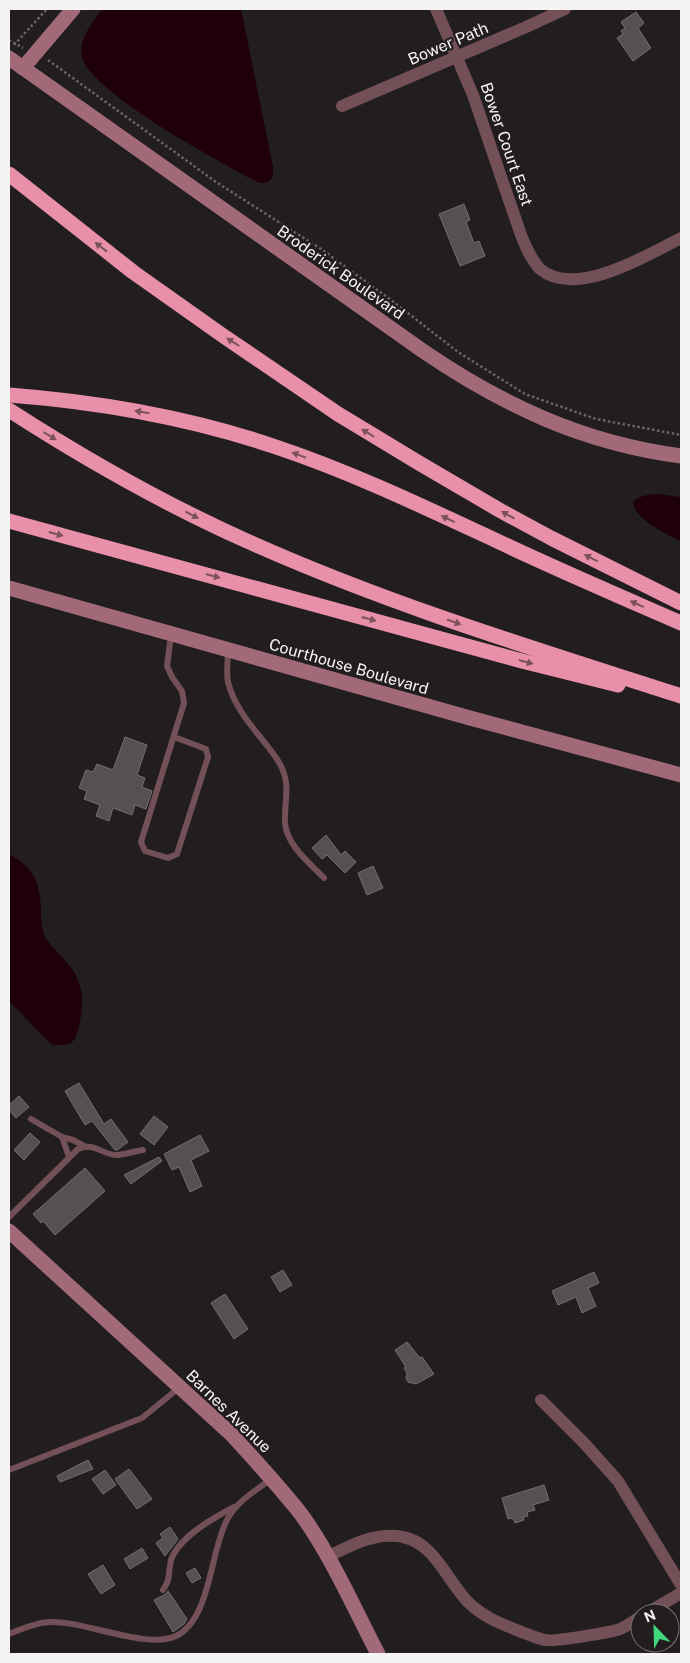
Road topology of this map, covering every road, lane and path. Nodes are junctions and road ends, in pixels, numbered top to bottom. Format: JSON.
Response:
{"nodes":[{"id":1,"x":46,"y":9,"type":"edge"},
{"id":2,"x":73,"y":9,"type":"edge"},
{"id":3,"x":436,"y":9,"type":"edge"},
{"id":4,"x":564,"y":9,"type":"edge"},
{"id":5,"x":9,"y":40,"type":"edge"},
{"id":6,"x":12,"y":51,"type":"edge"},
{"id":7,"x":36,"y":52,"type":"junction"},
{"id":8,"x":458,"y":57,"type":"junction"},
{"id":9,"x":23,"y":68,"type":"junction"},
{"id":10,"x":342,"y":106,"type":"dead end"},
{"id":11,"x":9,"y":174,"type":"edge"},
{"id":12,"x":681,"y":238,"type":"edge"},
{"id":13,"x":9,"y":394,"type":"edge"},
{"id":14,"x":9,"y":410,"type":"edge"},
{"id":15,"x":681,"y":435,"type":"edge"},
{"id":16,"x":681,"y":456,"type":"edge"},
{"id":17,"x":9,"y":521,"type":"edge"},
{"id":18,"x":9,"y":588,"type":"edge"},
{"id":19,"x":681,"y":603,"type":"edge"},
{"id":20,"x":681,"y":623,"type":"edge"},
{"id":21,"x":172,"y":634,"type":"junction"},
{"id":22,"x":228,"y":650,"type":"junction"},
{"id":23,"x":681,"y":696,"type":"edge"},
{"id":24,"x":681,"y":702,"type":"edge"},
{"id":25,"x":174,"y":736,"type":"junction"},
{"id":26,"x":681,"y":775,"type":"edge"},
{"id":27,"x":324,"y":878,"type":"dead end"},
{"id":28,"x":31,"y":1119,"type":"dead end"},
{"id":29,"x":62,"y":1137,"type":"junction"},
{"id":30,"x":84,"y":1146,"type":"junction"},
{"id":31,"x":143,"y":1150,"type":"dead end"},
{"id":32,"x":69,"y":1157,"type":"junction"},
{"id":33,"x":9,"y":1217,"type":"edge"},
{"id":34,"x":9,"y":1231,"type":"edge"},
{"id":35,"x":180,"y":1387,"type":"junction"},
{"id":36,"x":541,"y":1400,"type":"dead end"},
{"id":37,"x":9,"y":1470,"type":"edge"},
{"id":38,"x":272,"y":1478,"type":"junction"},
{"id":39,"x":235,"y":1507,"type":"junction"},
{"id":40,"x":327,"y":1557,"type":"junction"},
{"id":41,"x":681,"y":1585,"type":"edge"},
{"id":42,"x":163,"y":1590,"type":"dead end"},
{"id":43,"x":681,"y":1593,"type":"edge"},
{"id":44,"x":664,"y":1603,"type":"edge"},
{"id":45,"x":630,"y":1623,"type":"edge"},
{"id":46,"x":9,"y":1634,"type":"edge"},
{"id":47,"x":378,"y":1654,"type":"edge"}],
"edges":[{"from":1,"to":6,"type":"path"},
{"from":2,"to":7,"type":"street"},
{"from":3,"to":8,"type":"street","name":"Bower Court East"},
{"from":4,"to":8,"type":"street","name":"Bower Path"},
{"from":5,"to":6,"type":"path"},
{"from":6,"to":7,"type":"path"},
{"from":6,"to":9,"type":"street","name":"Broderick Boulevard"},
{"from":7,"to":9,"type":"street"},
{"from":7,"to":15,"type":"path"},
{"from":8,"to":10,"type":"street","name":"Bower Path"},
{"from":8,"to":12,"type":"street","name":"Bower Court East"},
{"from":9,"to":16,"type":"street","name":"Broderick Boulevard"},
{"from":19,"to":11,"type":"highway","one_way":true},
{"from":20,"to":13,"type":"highway","one_way":true},
{"from":14,"to":23,"type":"highway","one_way":true},
{"from":17,"to":24,"type":"highway","one_way":true},
{"from":18,"to":21,"type":"street","name":"Courthouse Boulevard"},
{"from":21,"to":22,"type":"street","name":"Courthouse Boulevard"},
{"from":21,"to":25,"type":"lane"},
{"from":22,"to":26,"type":"street","name":"Courthouse Boulevard"},
{"from":22,"to":27,"type":"lane"},
{"from":25,"to":25,"type":"lane"},
{"from":28,"to":29,"type":"lane"},
{"from":29,"to":30,"type":"lane"},
{"from":29,"to":32,"type":"lane"},
{"from":30,"to":31,"type":"lane"},
{"from":30,"to":32,"type":"lane"},
{"from":32,"to":33,"type":"lane"},
{"from":34,"to":35,"type":"street","name":"Barnes Avenue"},
{"from":35,"to":37,"type":"lane"},
{"from":35,"to":38,"type":"street","name":"Barnes Avenue"},
{"from":36,"to":41,"type":"street"},
{"from":38,"to":39,"type":"lane"},
{"from":38,"to":40,"type":"street","name":"Barnes Avenue"},
{"from":39,"to":42,"type":"lane"},
{"from":39,"to":46,"type":"lane"},
{"from":40,"to":45,"type":"street"},
{"from":40,"to":47,"type":"street","name":"Barnes Avenue"},
{"from":43,"to":44,"type":"street"}]}
